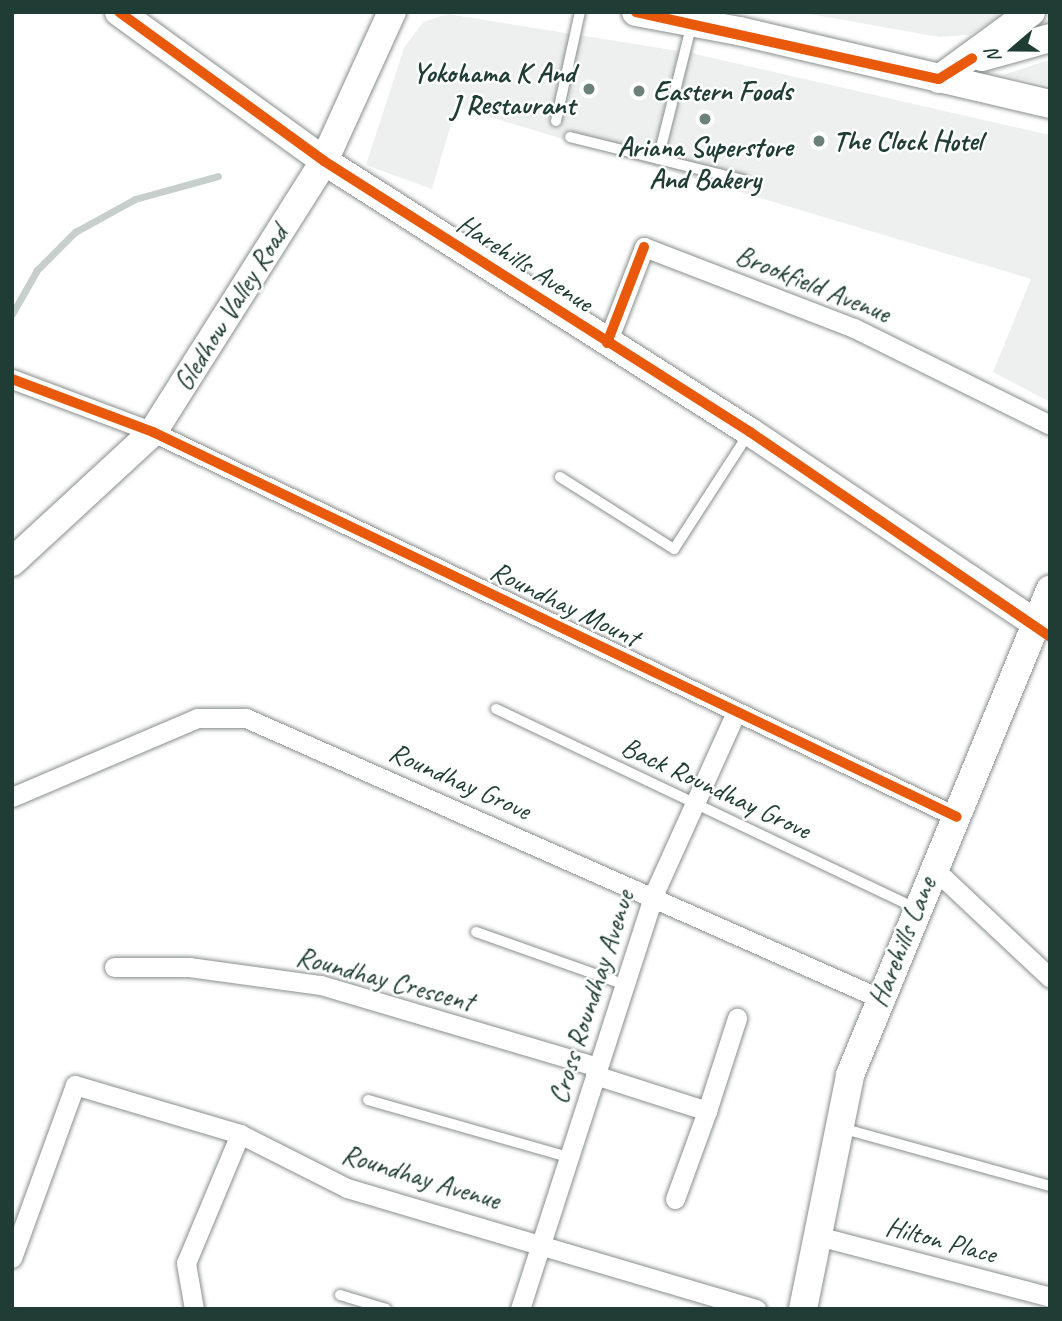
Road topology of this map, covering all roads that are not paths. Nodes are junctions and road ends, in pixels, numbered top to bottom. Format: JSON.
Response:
{"nodes":[{"id":1,"x":120,"y":12,"type":"edge"},
{"id":2,"x":392,"y":12,"type":"edge"},
{"id":3,"x":580,"y":12,"type":"edge"},
{"id":4,"x":636,"y":12,"type":"edge"},
{"id":5,"x":1031,"y":12,"type":"edge"},
{"id":6,"x":742,"y":22,"type":"edge"},
{"id":7,"x":692,"y":23,"type":"junction"},
{"id":8,"x":1050,"y":38,"type":"edge"},
{"id":9,"x":972,"y":58,"type":"junction"},
{"id":10,"x":939,"y":79,"type":"junction"},
{"id":11,"x":1050,"y":104,"type":"edge"},
{"id":12,"x":555,"y":121,"type":"dead end"},
{"id":13,"x":570,"y":136,"type":"dead end"},
{"id":14,"x":658,"y":159,"type":"junction"},
{"id":15,"x":324,"y":161,"type":"junction"},
{"id":16,"x":743,"y":180,"type":"dead end"},
{"id":17,"x":607,"y":342,"type":"junction"},
{"id":18,"x":12,"y":379,"type":"edge"},
{"id":19,"x":1050,"y":425,"type":"edge"},
{"id":20,"x":153,"y":432,"type":"junction"},
{"id":21,"x":750,"y":432,"type":"junction"},
{"id":22,"x":560,"y":478,"type":"dead end"},
{"id":23,"x":12,"y":562,"type":"edge"},
{"id":24,"x":1050,"y":590,"type":"edge"},
{"id":25,"x":1042,"y":630,"type":"edge"},
{"id":26,"x":496,"y":709,"type":"dead end"},
{"id":27,"x":736,"y":712,"type":"junction"},
{"id":28,"x":12,"y":797,"type":"edge"},
{"id":29,"x":695,"y":804,"type":"junction"},
{"id":30,"x":957,"y":817,"type":"junction"},
{"id":31,"x":932,"y":867,"type":"junction"},
{"id":32,"x":653,"y":896,"type":"junction"},
{"id":33,"x":916,"y":908,"type":"junction"},
{"id":34,"x":476,"y":932,"type":"dead end"},
{"id":35,"x":114,"y":967,"type":"dead end"},
{"id":36,"x":1050,"y":978,"type":"edge"},
{"id":37,"x":624,"y":984,"type":"junction"},
{"id":38,"x":879,"y":998,"type":"junction"},
{"id":39,"x":737,"y":1018,"type":"dead end"},
{"id":40,"x":596,"y":1071,"type":"junction"},
{"id":41,"x":368,"y":1100,"type":"dead end"},
{"id":42,"x":708,"y":1111,"type":"junction"},
{"id":43,"x":839,"y":1128,"type":"junction"},
{"id":44,"x":240,"y":1134,"type":"junction"},
{"id":45,"x":568,"y":1157,"type":"junction"},
{"id":46,"x":1050,"y":1186,"type":"edge"},
{"id":47,"x":675,"y":1199,"type":"dead end"},
{"id":48,"x":818,"y":1236,"type":"junction"},
{"id":49,"x":541,"y":1243,"type":"junction"},
{"id":50,"x":12,"y":1258,"type":"edge"},
{"id":51,"x":340,"y":1294,"type":"dead end"},
{"id":52,"x":1050,"y":1297,"type":"edge"},
{"id":53,"x":194,"y":1309,"type":"edge"},
{"id":54,"x":386,"y":1309,"type":"edge"},
{"id":55,"x":520,"y":1309,"type":"edge"},
{"id":56,"x":756,"y":1309,"type":"edge"},
{"id":57,"x":803,"y":1309,"type":"edge"}],
"edges":[{"from":1,"to":15,"type":"street","name":"Harehills Avenue"},
{"from":2,"to":15,"type":"street","name":"Gledhow Valley Road"},
{"from":3,"to":12,"type":"lane"},
{"from":4,"to":7,"type":"street"},
{"from":5,"to":9,"type":"street"},
{"from":6,"to":7,"type":"street"},
{"from":6,"to":10,"type":"street"},
{"from":7,"to":14,"type":"lane"},
{"from":8,"to":9,"type":"street"},
{"from":9,"to":10,"type":"street"},
{"from":10,"to":11,"type":"street"},
{"from":13,"to":14,"type":"lane"},
{"from":14,"to":16,"type":"lane"},
{"from":15,"to":17,"type":"street","name":"Harehills Avenue"},
{"from":15,"to":20,"type":"street","name":"Gledhow Valley Road"},
{"from":17,"to":19,"type":"street","name":"Brookfield Avenue"},
{"from":17,"to":21,"type":"street","name":"Harehills Avenue"},
{"from":18,"to":20,"type":"street","name":"Roundhay Mount"},
{"from":20,"to":23,"type":"street","name":"Gledhow Valley Road"},
{"from":20,"to":27,"type":"street","name":"Roundhay Mount"},
{"from":21,"to":22,"type":"lane"},
{"from":21,"to":25,"type":"street","name":"Harehills Avenue"},
{"from":24,"to":25,"type":"street","name":"Harehills Lane"},
{"from":25,"to":30,"type":"street","name":"Harehills Lane"},
{"from":26,"to":29,"type":"lane","name":"Back Roundhay Grove"},
{"from":27,"to":29,"type":"street","name":"Cross Roundhay Avenue"},
{"from":27,"to":30,"type":"street","name":"Roundhay Mount"},
{"from":28,"to":32,"type":"street","name":"Roundhay Grove"},
{"from":29,"to":32,"type":"street","name":"Cross Roundhay Avenue"},
{"from":29,"to":33,"type":"lane","name":"Back Roundhay Grove"},
{"from":30,"to":31,"type":"street","name":"Harehills Lane"},
{"from":31,"to":33,"type":"street","name":"Harehills Lane"},
{"from":31,"to":36,"type":"street"},
{"from":32,"to":37,"type":"street","name":"Cross Roundhay Avenue"},
{"from":32,"to":38,"type":"street","name":"Roundhay Grove"},
{"from":33,"to":38,"type":"street","name":"Harehills Lane"},
{"from":34,"to":37,"type":"lane"},
{"from":35,"to":40,"type":"street","name":"Roundhay Crescent"},
{"from":37,"to":40,"type":"street","name":"Cross Roundhay Avenue"},
{"from":38,"to":43,"type":"street","name":"Harehills Lane"},
{"from":39,"to":42,"type":"street"},
{"from":40,"to":42,"type":"street","name":"Roundhay Crescent"},
{"from":40,"to":45,"type":"street","name":"Cross Roundhay Avenue"},
{"from":41,"to":45,"type":"lane"},
{"from":42,"to":47,"type":"street"},
{"from":43,"to":46,"type":"lane"},
{"from":43,"to":48,"type":"street","name":"Harehills Lane"},
{"from":44,"to":49,"type":"street","name":"Roundhay Avenue"},
{"from":44,"to":50,"type":"street","name":"Roundhay Avenue"},
{"from":44,"to":53,"type":"street"},
{"from":45,"to":49,"type":"street","name":"Cross Roundhay Avenue"},
{"from":48,"to":52,"type":"street","name":"Hilton Place"},
{"from":48,"to":57,"type":"street","name":"Harehills Lane"},
{"from":49,"to":55,"type":"street","name":"Cross Roundhay Avenue"},
{"from":49,"to":56,"type":"street","name":"Roundhay Avenue"},
{"from":51,"to":54,"type":"lane"}]}
